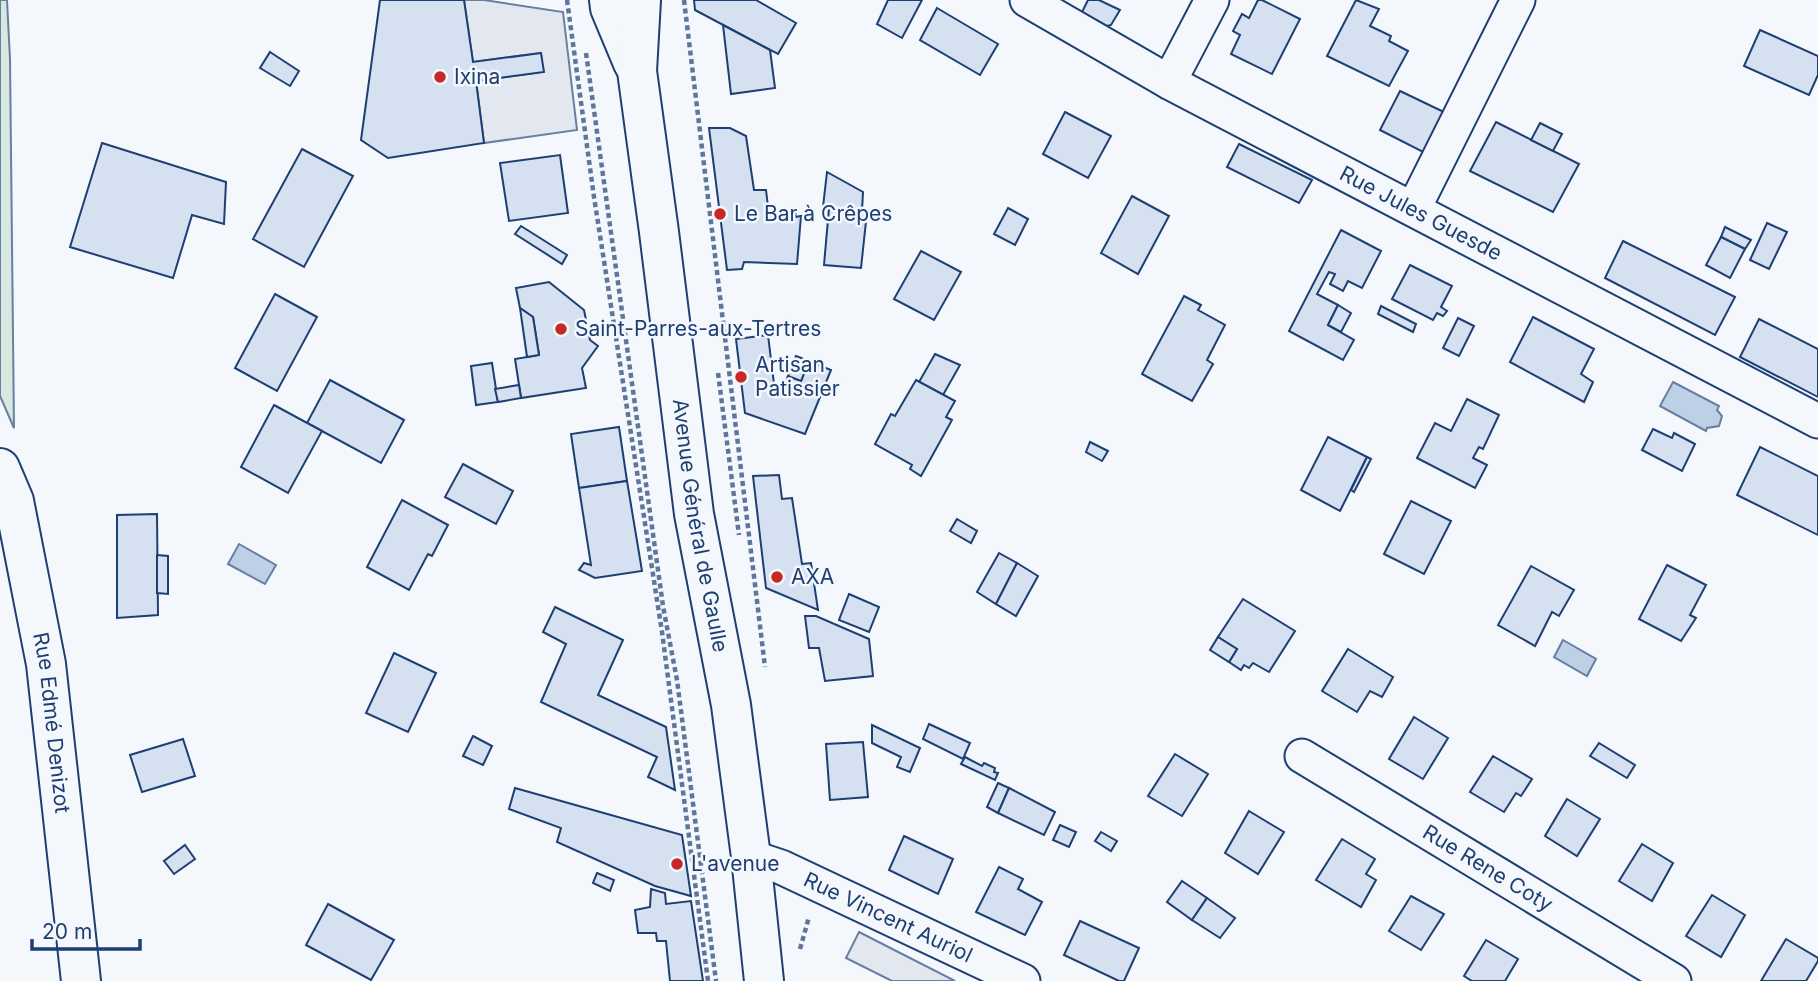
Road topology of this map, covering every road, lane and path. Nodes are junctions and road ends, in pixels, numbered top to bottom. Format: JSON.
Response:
{"nodes":[{"id":1,"x":567,"y":0,"type":"edge"},
{"id":2,"x":609,"y":0,"type":"edge"},
{"id":3,"x":641,"y":0,"type":"edge"},
{"id":4,"x":684,"y":0,"type":"edge"},
{"id":5,"x":1027,"y":0,"type":"edge"},
{"id":6,"x":1212,"y":0,"type":"edge"},
{"id":7,"x":1518,"y":0,"type":"edge"},
{"id":8,"x":584,"y":41,"type":"dead end"},
{"id":9,"x":637,"y":71,"type":"junction"},
{"id":10,"x":1169,"y":82,"type":"junction"},
{"id":11,"x":1414,"y":208,"type":"junction"},
{"id":12,"x":717,"y":365,"type":"dead end"},
{"id":13,"x":1818,"y":421,"type":"edge"},
{"id":14,"x":5,"y":493,"type":"edge"},
{"id":15,"x":741,"y":543,"type":"dead end"},
{"id":16,"x":765,"y":668,"type":"dead end"},
{"id":17,"x":1302,"y":756,"type":"dead end"},
{"id":18,"x":751,"y":857,"type":"junction"},
{"id":19,"x":814,"y":884,"type":"junction"},
{"id":20,"x":799,"y":954,"type":"dead end"},
{"id":21,"x":81,"y":981,"type":"edge"},
{"id":22,"x":708,"y":981,"type":"edge"},
{"id":23,"x":716,"y":981,"type":"edge"},
{"id":24,"x":764,"y":981,"type":"edge"},
{"id":25,"x":1023,"y":981,"type":"edge"},
{"id":26,"x":1674,"y":981,"type":"edge"}],
"edges":[{"from":1,"to":22,"type":"path"},
{"from":2,"to":9,"type":"main road","name":"Avenue Général de Gaulle"},
{"from":3,"to":9,"type":"main road","name":"Avenue Général de Gaulle"},
{"from":4,"to":16,"type":"path"},
{"from":5,"to":10,"type":"street","name":"Rue Jules Guesde"},
{"from":6,"to":10,"type":"street"},
{"from":7,"to":11,"type":"street"},
{"from":8,"to":23,"type":"path"},
{"from":9,"to":18,"type":"main road","name":"Avenue Général de Gaulle"},
{"from":10,"to":11,"type":"street","name":"Rue Jules Guesde"},
{"from":11,"to":13,"type":"street","name":"Rue Jules Guesde"},
{"from":12,"to":15,"type":"path"},
{"from":14,"to":21,"type":"main road","name":"Rue Edmé Denizot"},
{"from":17,"to":26,"type":"street","name":"Rue Rene Coty"},
{"from":18,"to":19,"type":"street","name":"Rue Vincent Auriol"},
{"from":18,"to":24,"type":"main road","name":"Avenue Général de Gaulle"},
{"from":19,"to":20,"type":"path"},
{"from":19,"to":25,"type":"street","name":"Rue Vincent Auriol"}]}
